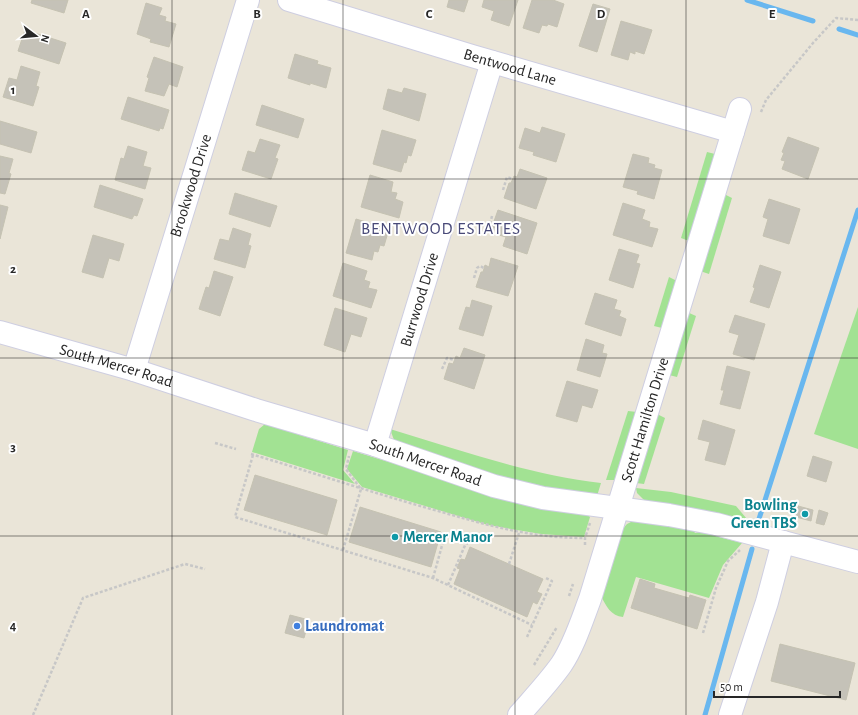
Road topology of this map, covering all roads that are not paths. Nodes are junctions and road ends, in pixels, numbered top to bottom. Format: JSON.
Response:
{"nodes":[{"id":1,"x":248,"y":0,"type":"edge"},
{"id":2,"x":289,"y":0,"type":"edge"},
{"id":3,"x":492,"y":62,"type":"junction"},
{"id":4,"x":750,"y":111,"type":"road end"},
{"id":5,"x":733,"y":132,"type":"junction"},
{"id":6,"x":0,"y":332,"type":"edge"},
{"id":7,"x":134,"y":370,"type":"junction"},
{"id":8,"x":375,"y":445,"type":"junction"},
{"id":9,"x":618,"y":508,"type":"junction"},
{"id":10,"x":782,"y":542,"type":"junction"},
{"id":11,"x":858,"y":562,"type":"edge"},
{"id":12,"x":518,"y":715,"type":"edge"},
{"id":13,"x":730,"y":715,"type":"edge"}],
"edges":[{"from":1,"to":7,"type":"street","name":"Brookwood Drive"},
{"from":2,"to":3,"type":"street","name":"Bentwood Lane"},
{"from":3,"to":5,"type":"street","name":"Bentwood Lane"},
{"from":3,"to":8,"type":"street","name":"Burrwood Drive"},
{"from":4,"to":5,"type":"street","name":"Scott Hamilton Drive"},
{"from":5,"to":9,"type":"street","name":"Scott Hamilton Drive"},
{"from":6,"to":7,"type":"street","name":"South Mercer Road"},
{"from":7,"to":8,"type":"street","name":"South Mercer Road"},
{"from":8,"to":9,"type":"street","name":"South Mercer Road"},
{"from":9,"to":10,"type":"street","name":"South Mercer Road"},
{"from":9,"to":12,"type":"street","name":"Scott Hamilton Drive"},
{"from":10,"to":11,"type":"street","name":"South Mercer Road"},
{"from":10,"to":13,"type":"street"}]}
